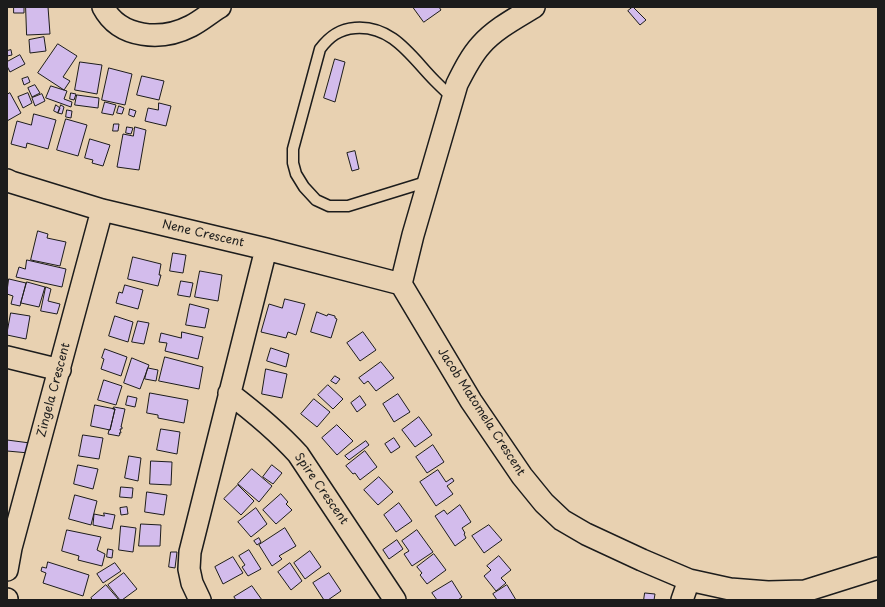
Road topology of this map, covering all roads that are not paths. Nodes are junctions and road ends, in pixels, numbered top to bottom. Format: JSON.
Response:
{"nodes":[{"id":1,"x":104,"y":7,"type":"edge"},
{"id":2,"x":220,"y":7,"type":"edge"},
{"id":3,"x":534,"y":7,"type":"edge"},
{"id":4,"x":453,"y":98,"type":"junction"},
{"id":5,"x":7,"y":180,"type":"edge"},
{"id":6,"x":429,"y":181,"type":"junction"},
{"id":7,"x":102,"y":210,"type":"junction"},
{"id":8,"x":266,"y":249,"type":"junction"},
{"id":9,"x":401,"y":284,"type":"junction"},
{"id":10,"x":7,"y":357,"type":"edge"},
{"id":11,"x":60,"y":370,"type":"junction"},
{"id":12,"x":229,"y":393,"type":"junction"},
{"id":13,"x":878,"y":568,"type":"edge"},
{"id":14,"x":7,"y":570,"type":"edge"},
{"id":15,"x":689,"y":580,"type":"junction"},
{"id":16,"x":200,"y":600,"type":"edge"},
{"id":17,"x":395,"y":600,"type":"edge"},
{"id":18,"x":682,"y":600,"type":"edge"}],
"edges":[{"from":1,"to":2,"type":"street"},
{"from":3,"to":4,"type":"street"},
{"from":4,"to":6,"type":"street"},
{"from":4,"to":6,"type":"lane"},
{"from":5,"to":7,"type":"street","name":"Nene Crescent"},
{"from":6,"to":9,"type":"street"},
{"from":7,"to":8,"type":"street","name":"Nene Crescent"},
{"from":7,"to":11,"type":"street","name":"Zingela Crescent"},
{"from":8,"to":9,"type":"street","name":"Nene Crescent"},
{"from":8,"to":12,"type":"street"},
{"from":9,"to":15,"type":"street","name":"Jacob Matomela Crescent"},
{"from":10,"to":11,"type":"street"},
{"from":11,"to":14,"type":"street","name":"Zingela Crescent"},
{"from":12,"to":16,"type":"street"},
{"from":12,"to":17,"type":"street","name":"Spire Crescent"},
{"from":13,"to":15,"type":"street","name":"Jacob Matomela Crescent"},
{"from":15,"to":18,"type":"street"}]}
